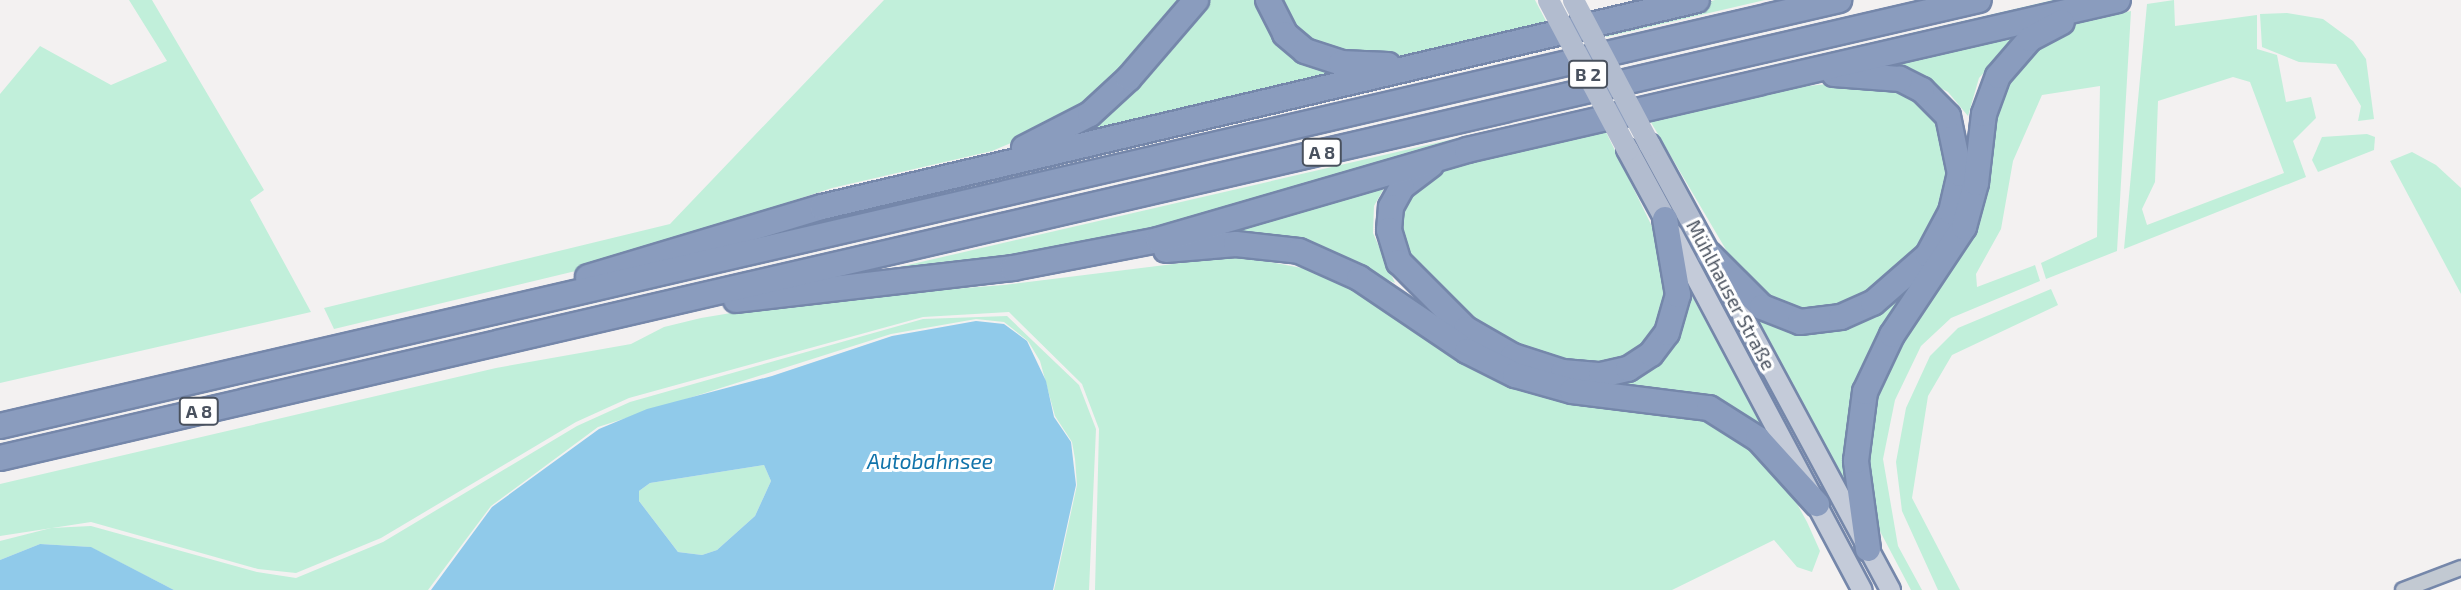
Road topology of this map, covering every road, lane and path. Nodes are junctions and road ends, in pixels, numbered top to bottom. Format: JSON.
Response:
{"nodes":[{"id":1,"x":1196,"y":0,"type":"edge"},
{"id":2,"x":1268,"y":0,"type":"edge"},
{"id":3,"x":1549,"y":0,"type":"edge"},
{"id":4,"x":1573,"y":0,"type":"edge"},
{"id":5,"x":1697,"y":0,"type":"edge"},
{"id":6,"x":1839,"y":0,"type":"edge"},
{"id":7,"x":1979,"y":0,"type":"edge"},
{"id":8,"x":2114,"y":1,"type":"edge"},
{"id":9,"x":1451,"y":60,"type":"junction"},
{"id":10,"x":1784,"y":76,"type":"junction"},
{"id":11,"x":1467,"y":150,"type":"junction"},
{"id":12,"x":980,"y":168,"type":"junction"},
{"id":13,"x":1665,"y":219,"type":"junction"},
{"id":14,"x":1709,"y":254,"type":"junction"},
{"id":15,"x":1084,"y":255,"type":"junction"},
{"id":16,"x":665,"y":304,"type":"junction"},
{"id":17,"x":527,"y":305,"type":"junction"},
{"id":18,"x":0,"y":426,"type":"edge"},
{"id":19,"x":0,"y":458,"type":"edge"},
{"id":20,"x":1817,"y":504,"type":"junction"},
{"id":21,"x":1868,"y":550,"type":"junction"},
{"id":22,"x":2461,"y":568,"type":"edge"},
{"id":23,"x":1862,"y":590,"type":"edge"},
{"id":24,"x":1890,"y":590,"type":"edge"},
{"id":25,"x":2403,"y":590,"type":"edge"}],
"edges":[{"from":1,"to":12,"type":"highway"},
{"from":2,"to":9,"type":"highway"},
{"from":3,"to":13,"type":"main road","name":"Mühlhauser Straße","number":"B 2","bridge":true},
{"from":4,"to":14,"type":"main road","name":"Mühlhauser Straße","bridge":true},
{"from":5,"to":9,"type":"highway"},
{"from":6,"to":17,"type":"highway","number":"A 8"},
{"from":7,"to":16,"type":"highway","number":"A 8"},
{"from":8,"to":10,"type":"highway"},
{"from":8,"to":21,"type":"highway"},
{"from":9,"to":12,"type":"highway"},
{"from":10,"to":11,"type":"highway"},
{"from":10,"to":14,"type":"highway"},
{"from":11,"to":13,"type":"highway"},
{"from":11,"to":15,"type":"highway"},
{"from":12,"to":17,"type":"highway"},
{"from":13,"to":20,"type":"main road","name":"Mühlhauser Straße"},
{"from":14,"to":21,"type":"main road","name":"Mühlhauser Straße"},
{"from":15,"to":16,"type":"highway"},
{"from":15,"to":20,"type":"highway"},
{"from":16,"to":19,"type":"highway","number":"A 8"},
{"from":17,"to":18,"type":"highway","number":"A 8"},
{"from":20,"to":23,"type":"main road","name":"Mühlhauser Straße"},
{"from":21,"to":24,"type":"main road","name":"Mühlhauser Straße"},
{"from":22,"to":25,"type":"street"}]}
